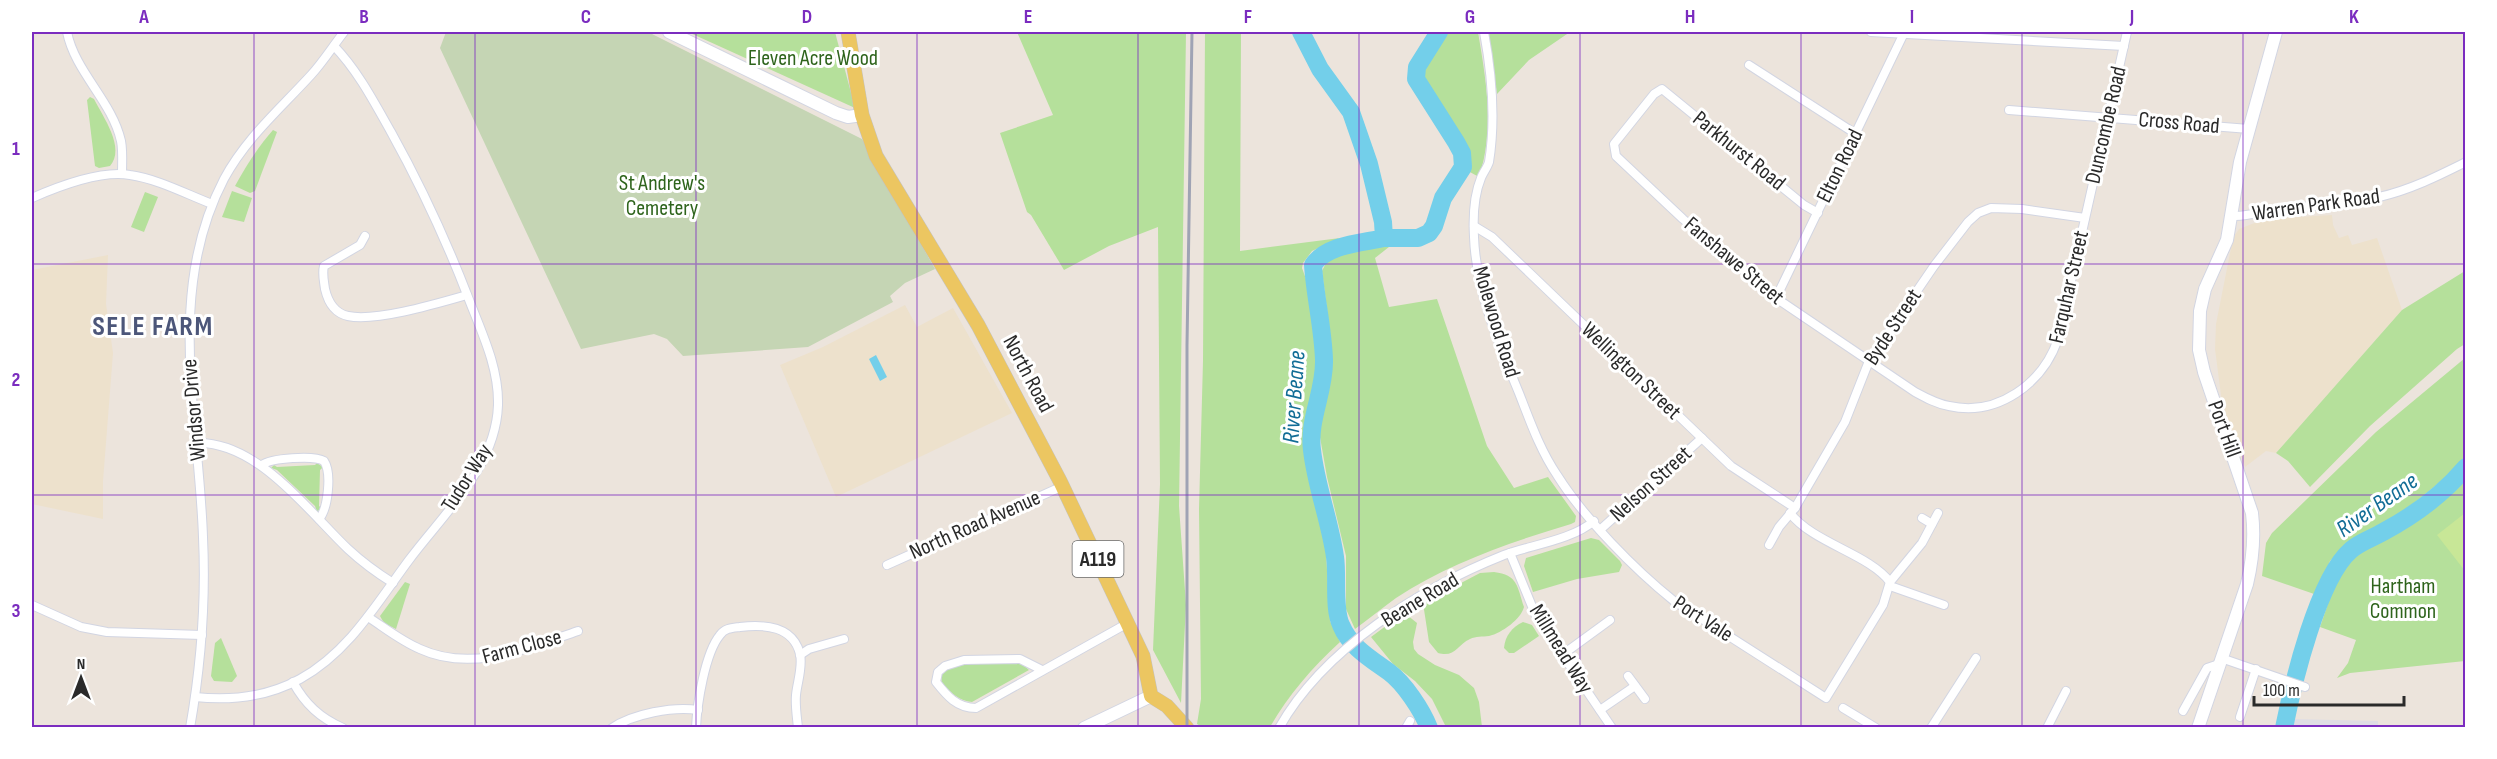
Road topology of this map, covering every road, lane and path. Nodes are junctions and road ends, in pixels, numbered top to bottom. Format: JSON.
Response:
{"nodes":[{"id":1,"x":67,"y":32,"type":"edge"},
{"id":2,"x":344,"y":32,"type":"edge"},
{"id":3,"x":669,"y":32,"type":"edge"},
{"id":4,"x":848,"y":32,"type":"edge"},
{"id":5,"x":1484,"y":32,"type":"edge"},
{"id":6,"x":1871,"y":32,"type":"edge"},
{"id":7,"x":2127,"y":32,"type":"edge"},
{"id":8,"x":2277,"y":32,"type":"edge"},
{"id":9,"x":1904,"y":33,"type":"junction"},
{"id":10,"x":333,"y":46,"type":"junction"},
{"id":11,"x":2124,"y":46,"type":"junction"},
{"id":12,"x":1749,"y":65,"type":"dead end"},
{"id":13,"x":1660,"y":89,"type":"joint"},
{"id":14,"x":2009,"y":111,"type":"dead end"},
{"id":15,"x":862,"y":115,"type":"junction"},
{"id":16,"x":2108,"y":118,"type":"junction"},
{"id":17,"x":2249,"y":129,"type":"junction"},
{"id":18,"x":1856,"y":134,"type":"junction"},
{"id":19,"x":2466,"y":162,"type":"edge"},
{"id":20,"x":122,"y":174,"type":"junction"},
{"id":21,"x":32,"y":198,"type":"edge"},
{"id":22,"x":212,"y":204,"type":"junction"},
{"id":23,"x":1818,"y":213,"type":"junction"},
{"id":24,"x":2232,"y":216,"type":"junction"},
{"id":25,"x":2085,"y":218,"type":"junction"},
{"id":26,"x":1474,"y":226,"type":"junction"},
{"id":27,"x":365,"y":236,"type":"dead end"},
{"id":28,"x":467,"y":295,"type":"junction"},
{"id":29,"x":1776,"y":298,"type":"junction"},
{"id":30,"x":1869,"y":361,"type":"junction"},
{"id":31,"x":1702,"y":438,"type":"junction"},
{"id":32,"x":197,"y":443,"type":"junction"},
{"id":33,"x":262,"y":465,"type":"junction"},
{"id":34,"x":1063,"y":486,"type":"junction"},
{"id":35,"x":1792,"y":510,"type":"junction"},
{"id":36,"x":1938,"y":513,"type":"dead end"},
{"id":37,"x":1922,"y":518,"type":"dead end"},
{"id":38,"x":319,"y":519,"type":"junction"},
{"id":39,"x":1594,"y":521,"type":"junction"},
{"id":40,"x":1932,"y":524,"type":"junction"},
{"id":41,"x":1601,"y":529,"type":"junction"},
{"id":42,"x":1769,"y":545,"type":"dead end"},
{"id":43,"x":1510,"y":553,"type":"junction"},
{"id":44,"x":886,"y":565,"type":"dead end"},
{"id":45,"x":393,"y":583,"type":"junction"},
{"id":46,"x":1890,"y":584,"type":"junction"},
{"id":47,"x":1944,"y":604,"type":"dead end"},
{"id":48,"x":32,"y":605,"type":"edge"},
{"id":49,"x":368,"y":617,"type":"junction"},
{"id":50,"x":1610,"y":620,"type":"dead end"},
{"id":51,"x":1128,"y":623,"type":"junction"},
{"id":52,"x":578,"y":632,"type":"dead end"},
{"id":53,"x":202,"y":635,"type":"junction"},
{"id":54,"x":844,"y":639,"type":"dead end"},
{"id":55,"x":800,"y":655,"type":"junction"},
{"id":56,"x":1562,"y":655,"type":"junction"},
{"id":57,"x":1976,"y":658,"type":"dead end"},
{"id":58,"x":2220,"y":661,"type":"junction"},
{"id":59,"x":2256,"y":669,"type":"junction"},
{"id":60,"x":1041,"y":670,"type":"junction"},
{"id":61,"x":1628,"y":676,"type":"dead end"},
{"id":62,"x":293,"y":682,"type":"junction"},
{"id":63,"x":1635,"y":686,"type":"junction"},
{"id":64,"x":2305,"y":687,"type":"dead end"},
{"id":65,"x":2066,"y":691,"type":"dead end"},
{"id":66,"x":1151,"y":696,"type":"junction"},
{"id":67,"x":195,"y":697,"type":"junction"},
{"id":68,"x":1645,"y":699,"type":"dead end"},
{"id":69,"x":1843,"y":708,"type":"dead end"},
{"id":70,"x":698,"y":710,"type":"junction"},
{"id":71,"x":1600,"y":710,"type":"junction"},
{"id":72,"x":2183,"y":711,"type":"dead end"},
{"id":73,"x":2240,"y":717,"type":"dead end"},
{"id":74,"x":189,"y":728,"type":"edge"},
{"id":75,"x":343,"y":728,"type":"edge"},
{"id":76,"x":612,"y":728,"type":"edge"},
{"id":77,"x":696,"y":728,"type":"edge"},
{"id":78,"x":798,"y":728,"type":"edge"},
{"id":79,"x":1084,"y":728,"type":"edge"},
{"id":80,"x":1187,"y":728,"type":"edge"},
{"id":81,"x":1279,"y":728,"type":"edge"},
{"id":82,"x":1612,"y":728,"type":"edge"},
{"id":83,"x":1876,"y":728,"type":"edge"},
{"id":84,"x":1930,"y":728,"type":"edge"},
{"id":85,"x":2048,"y":728,"type":"edge"},
{"id":86,"x":2198,"y":728,"type":"edge"}],
"edges":[{"from":1,"to":20,"type":"street"},
{"from":2,"to":10,"type":"street","name":"Windsor Drive"},
{"from":3,"to":15,"type":"main road"},
{"from":4,"to":15,"type":"main road","name":"North Road","number":"A119"},
{"from":5,"to":26,"type":"street","name":"Molewood Road"},
{"from":6,"to":9,"type":"street"},
{"from":7,"to":11,"type":"street","name":"Duncombe Road"},
{"from":8,"to":17,"type":"main road","name":"Port Hill"},
{"from":9,"to":11,"type":"street"},
{"from":9,"to":18,"type":"street","name":"Elton Road"},
{"from":10,"to":22,"type":"street","name":"Windsor Drive"},
{"from":10,"to":28,"type":"street","name":"Tudor Way"},
{"from":11,"to":16,"type":"street","name":"Duncombe Road"},
{"from":12,"to":18,"type":"street"},
{"from":13,"to":23,"type":"street","name":"Parkhurst Road"},
{"from":13,"to":29,"type":"street","name":"Fanshawe Street"},
{"from":14,"to":16,"type":"street","name":"Cross Road"},
{"from":15,"to":34,"type":"main road","name":"North Road","number":"A119"},
{"from":16,"to":17,"type":"street","name":"Cross Road"},
{"from":16,"to":25,"type":"street","name":"Duncombe Road"},
{"from":17,"to":24,"type":"main road","name":"Port Hill"},
{"from":18,"to":23,"type":"street","name":"Elton Road"},
{"from":19,"to":24,"type":"street","name":"Warren Park Road"},
{"from":20,"to":21,"type":"street"},
{"from":20,"to":22,"type":"street"},
{"from":22,"to":32,"type":"street","name":"Windsor Drive"},
{"from":23,"to":29,"type":"street","name":"Elton Road"},
{"from":24,"to":58,"type":"main road","name":"Port Hill"},
{"from":25,"to":30,"type":"street","name":"Byde Street"},
{"from":25,"to":30,"type":"street","name":"Farquhar Street"},
{"from":26,"to":31,"type":"street","name":"Wellington Street"},
{"from":26,"to":39,"type":"street","name":"Molewood Road"},
{"from":27,"to":28,"type":"street"},
{"from":28,"to":45,"type":"street","name":"Tudor Way"},
{"from":29,"to":30,"type":"street","name":"Fanshawe Street"},
{"from":30,"to":35,"type":"street","name":"Byde Street"},
{"from":31,"to":35,"type":"street","name":"Wellington Street"},
{"from":31,"to":41,"type":"street","name":"Nelson Street"},
{"from":32,"to":33,"type":"street"},
{"from":32,"to":53,"type":"street","name":"Windsor Drive"},
{"from":33,"to":38,"type":"street"},
{"from":33,"to":38,"type":"street"},
{"from":34,"to":44,"type":"street","name":"North Road Avenue"},
{"from":34,"to":51,"type":"main road","name":"North Road","number":"A119"},
{"from":35,"to":42,"type":"street","name":"Byde Street"},
{"from":35,"to":46,"type":"street","name":"Wellington Street"},
{"from":36,"to":40,"type":"street"},
{"from":37,"to":40,"type":"street"},
{"from":38,"to":45,"type":"street"},
{"from":39,"to":41,"type":"street","name":"Port Vale"},
{"from":39,"to":43,"type":"street","name":"Beane Road"},
{"from":40,"to":46,"type":"street"},
{"from":41,"to":46,"type":"street","name":"Port Vale"},
{"from":43,"to":56,"type":"street","name":"Millmead Way"},
{"from":43,"to":81,"type":"street","name":"Beane Road"},
{"from":45,"to":49,"type":"street","name":"Tudor Way"},
{"from":46,"to":47,"type":"street","name":"Wellington Street"},
{"from":48,"to":53,"type":"street"},
{"from":49,"to":52,"type":"street","name":"Farm Close"},
{"from":49,"to":62,"type":"street","name":"Tudor Way"},
{"from":50,"to":56,"type":"street"},
{"from":51,"to":60,"type":"street"},
{"from":51,"to":66,"type":"main road","name":"North Road","number":"A119"},
{"from":53,"to":67,"type":"street","name":"Windsor Drive"},
{"from":54,"to":55,"type":"street"},
{"from":55,"to":70,"type":"street"},
{"from":55,"to":78,"type":"street"},
{"from":56,"to":71,"type":"street","name":"Millmead Way"},
{"from":57,"to":84,"type":"street"},
{"from":58,"to":59,"type":"street"},
{"from":58,"to":72,"type":"street"},
{"from":58,"to":86,"type":"main road","name":"Port Hill"},
{"from":59,"to":64,"type":"street"},
{"from":59,"to":73,"type":"street"},
{"from":60,"to":60,"type":"street"},
{"from":61,"to":63,"type":"street","name":"Millmead Way"},
{"from":62,"to":67,"type":"street","name":"Tudor Way"},
{"from":62,"to":75,"type":"street"},
{"from":63,"to":68,"type":"street","name":"Millmead Way"},
{"from":63,"to":71,"type":"street","name":"Millmead Way"},
{"from":65,"to":85,"type":"street"},
{"from":66,"to":79,"type":"main road"},
{"from":66,"to":80,"type":"main road"},
{"from":67,"to":74,"type":"street","name":"Windsor Drive"},
{"from":69,"to":83,"type":"street"},
{"from":70,"to":76,"type":"street"},
{"from":70,"to":77,"type":"street"},
{"from":71,"to":82,"type":"street","name":"Millmead Way"}]}
